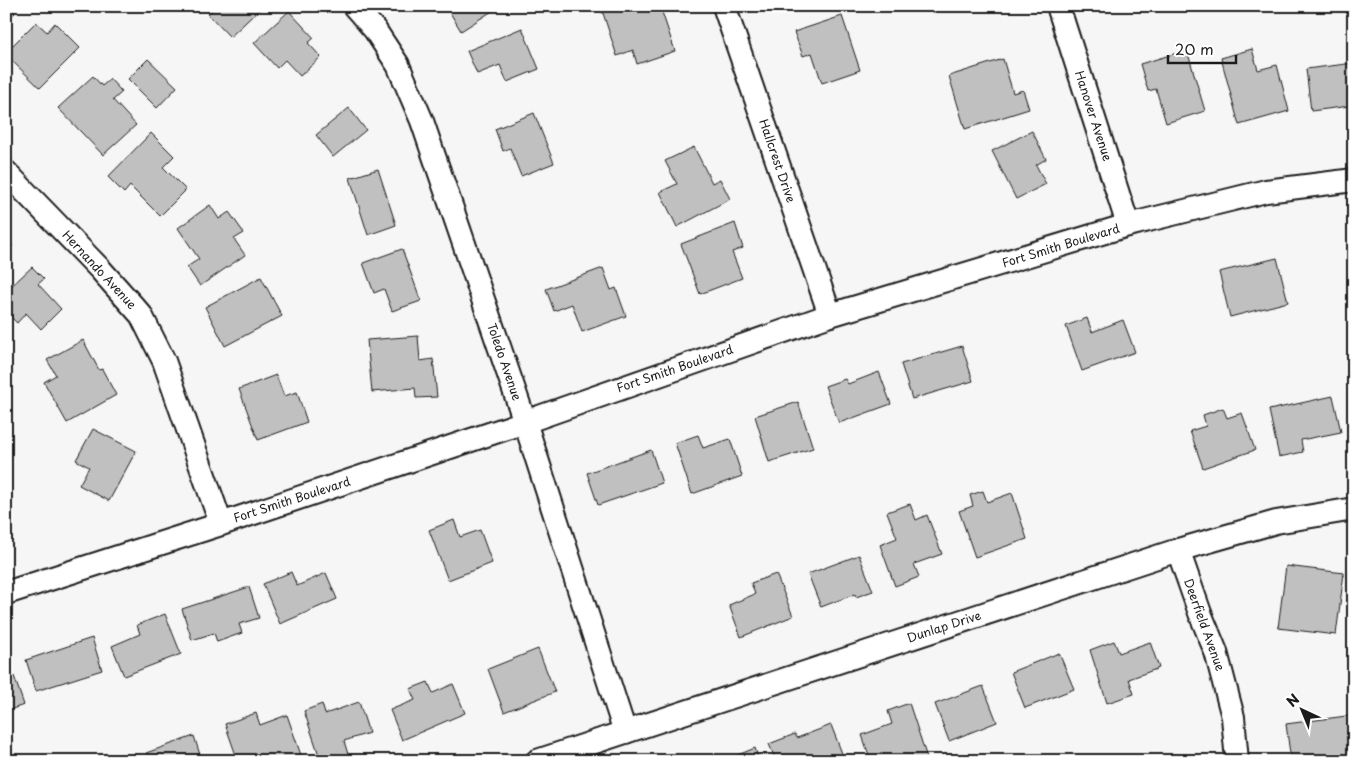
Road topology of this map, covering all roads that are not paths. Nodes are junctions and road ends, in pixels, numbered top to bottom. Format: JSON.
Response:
{"nodes":[{"id":1,"x":354,"y":6,"type":"edge"},
{"id":2,"x":724,"y":6,"type":"edge"},
{"id":3,"x":1058,"y":6,"type":"edge"},
{"id":4,"x":6,"y":172,"type":"edge"},
{"id":5,"x":1354,"y":180,"type":"edge"},
{"id":6,"x":1128,"y":225,"type":"junction"},
{"id":7,"x":830,"y":315,"type":"junction"},
{"id":8,"x":525,"y":422,"type":"junction"},
{"id":9,"x":1354,"y":509,"type":"edge"},
{"id":10,"x":221,"y":524,"type":"junction"},
{"id":11,"x":1178,"y":550,"type":"junction"},
{"id":12,"x":6,"y":594,"type":"edge"},
{"id":13,"x":625,"y":732,"type":"junction"},
{"id":14,"x":538,"y":761,"type":"edge"},
{"id":15,"x":1237,"y":761,"type":"edge"}],
"edges":[{"from":1,"to":8,"type":"street","name":"Toledo Avenue"},
{"from":2,"to":7,"type":"street","name":"Hallcrest Drive"},
{"from":3,"to":6,"type":"street","name":"Hanover Avenue"},
{"from":4,"to":10,"type":"street","name":"Hernando Avenue"},
{"from":5,"to":6,"type":"street","name":"Fort Smith Boulevard"},
{"from":6,"to":7,"type":"street","name":"Fort Smith Boulevard"},
{"from":7,"to":8,"type":"street","name":"Fort Smith Boulevard"},
{"from":8,"to":10,"type":"street","name":"Fort Smith Boulevard"},
{"from":8,"to":13,"type":"street","name":"Toledo Avenue"},
{"from":9,"to":11,"type":"street","name":"Dunlap Drive"},
{"from":10,"to":12,"type":"street","name":"Fort Smith Boulevard"},
{"from":11,"to":13,"type":"street","name":"Dunlap Drive"},
{"from":11,"to":15,"type":"street","name":"Deerfield Avenue"},
{"from":13,"to":14,"type":"street","name":"Dunlap Drive"}]}
